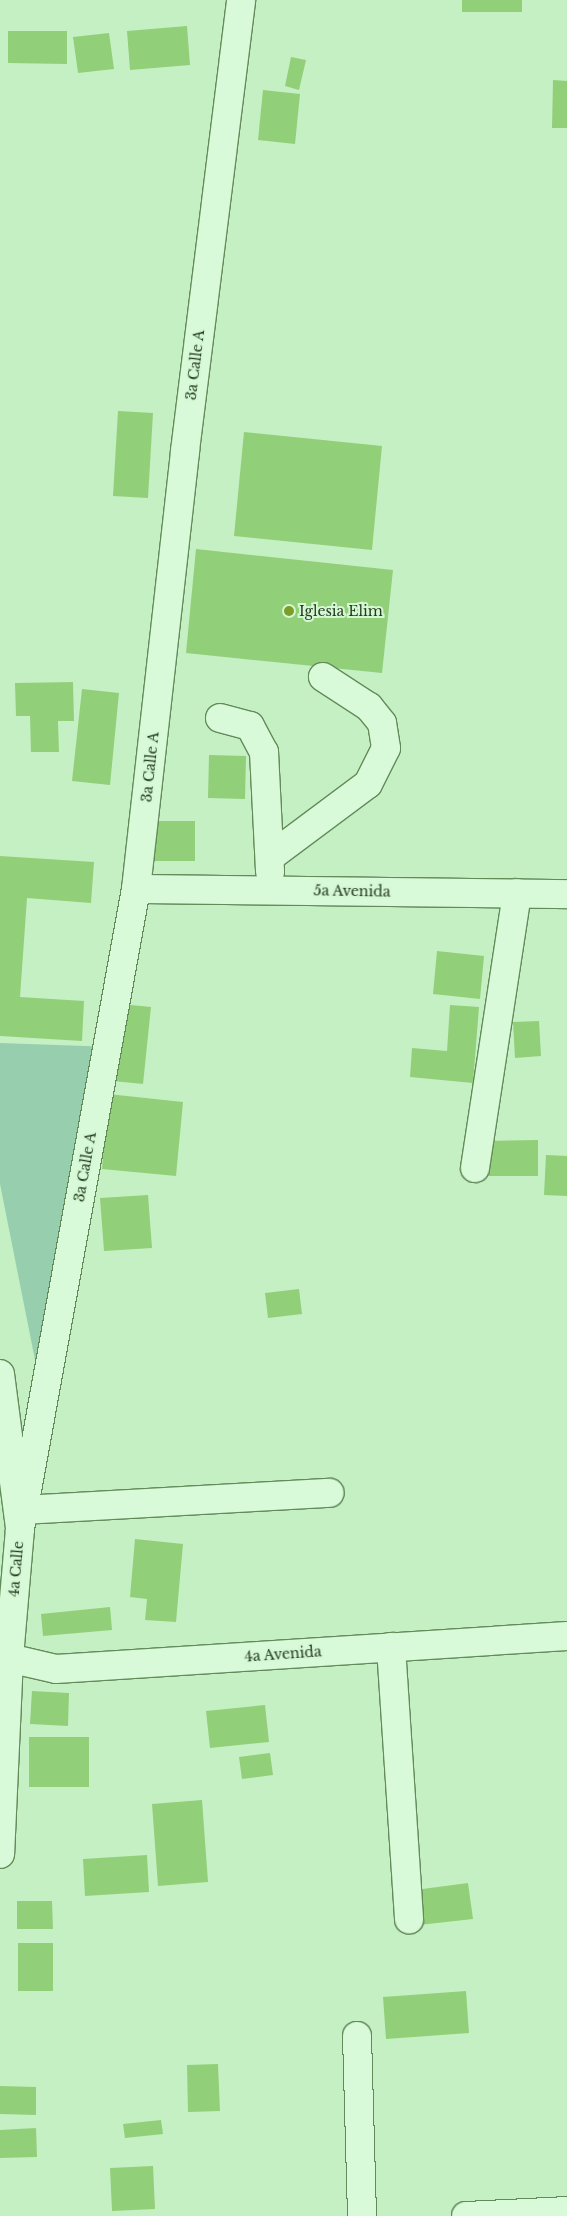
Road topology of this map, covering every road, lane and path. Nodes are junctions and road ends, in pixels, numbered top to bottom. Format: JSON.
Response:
{"nodes":[{"id":1,"x":240,"y":0,"type":"edge"},
{"id":2,"x":323,"y":677,"type":"dead end"},
{"id":3,"x":220,"y":718,"type":"dead end"},
{"id":4,"x":270,"y":857,"type":"junction"},
{"id":5,"x":136,"y":889,"type":"junction"},
{"id":6,"x":271,"y":890,"type":"junction"},
{"id":7,"x":517,"y":893,"type":"junction"},
{"id":8,"x":567,"y":894,"type":"edge"},
{"id":9,"x":475,"y":1168,"type":"dead end"},
{"id":10,"x":0,"y":1374,"type":"edge"},
{"id":11,"x":330,"y":1493,"type":"dead end"},
{"id":12,"x":21,"y":1520,"type":"junction"},
{"id":13,"x":567,"y":1636,"type":"edge"},
{"id":14,"x":391,"y":1647,"type":"junction"},
{"id":15,"x":4,"y":1657,"type":"edge"},
{"id":16,"x":0,"y":1854,"type":"edge"},
{"id":17,"x":409,"y":1919,"type":"dead end"},
{"id":18,"x":357,"y":2036,"type":"dead end"},
{"id":19,"x":567,"y":2211,"type":"edge"},
{"id":20,"x":362,"y":2216,"type":"edge"},
{"id":21,"x":466,"y":2216,"type":"edge"}],
"edges":[{"from":1,"to":5,"type":"street","name":"3a Calle A"},
{"from":2,"to":4,"type":"street"},
{"from":3,"to":4,"type":"street"},
{"from":4,"to":6,"type":"street"},
{"from":5,"to":6,"type":"street","name":"5a Avenida"},
{"from":5,"to":12,"type":"street","name":"3a Calle A"},
{"from":6,"to":7,"type":"street","name":"5a Avenida"},
{"from":7,"to":8,"type":"street","name":"5a Avenida"},
{"from":7,"to":9,"type":"street"},
{"from":10,"to":12,"type":"street","name":"4a Calle"},
{"from":11,"to":12,"type":"street"},
{"from":12,"to":15,"type":"street","name":"4a Calle"},
{"from":13,"to":14,"type":"street","name":"4a Avenida"},
{"from":14,"to":15,"type":"street","name":"4a Avenida"},
{"from":14,"to":17,"type":"street"},
{"from":15,"to":16,"type":"street","name":"4a Calle"},
{"from":18,"to":20,"type":"street"},
{"from":19,"to":21,"type":"street"}]}
